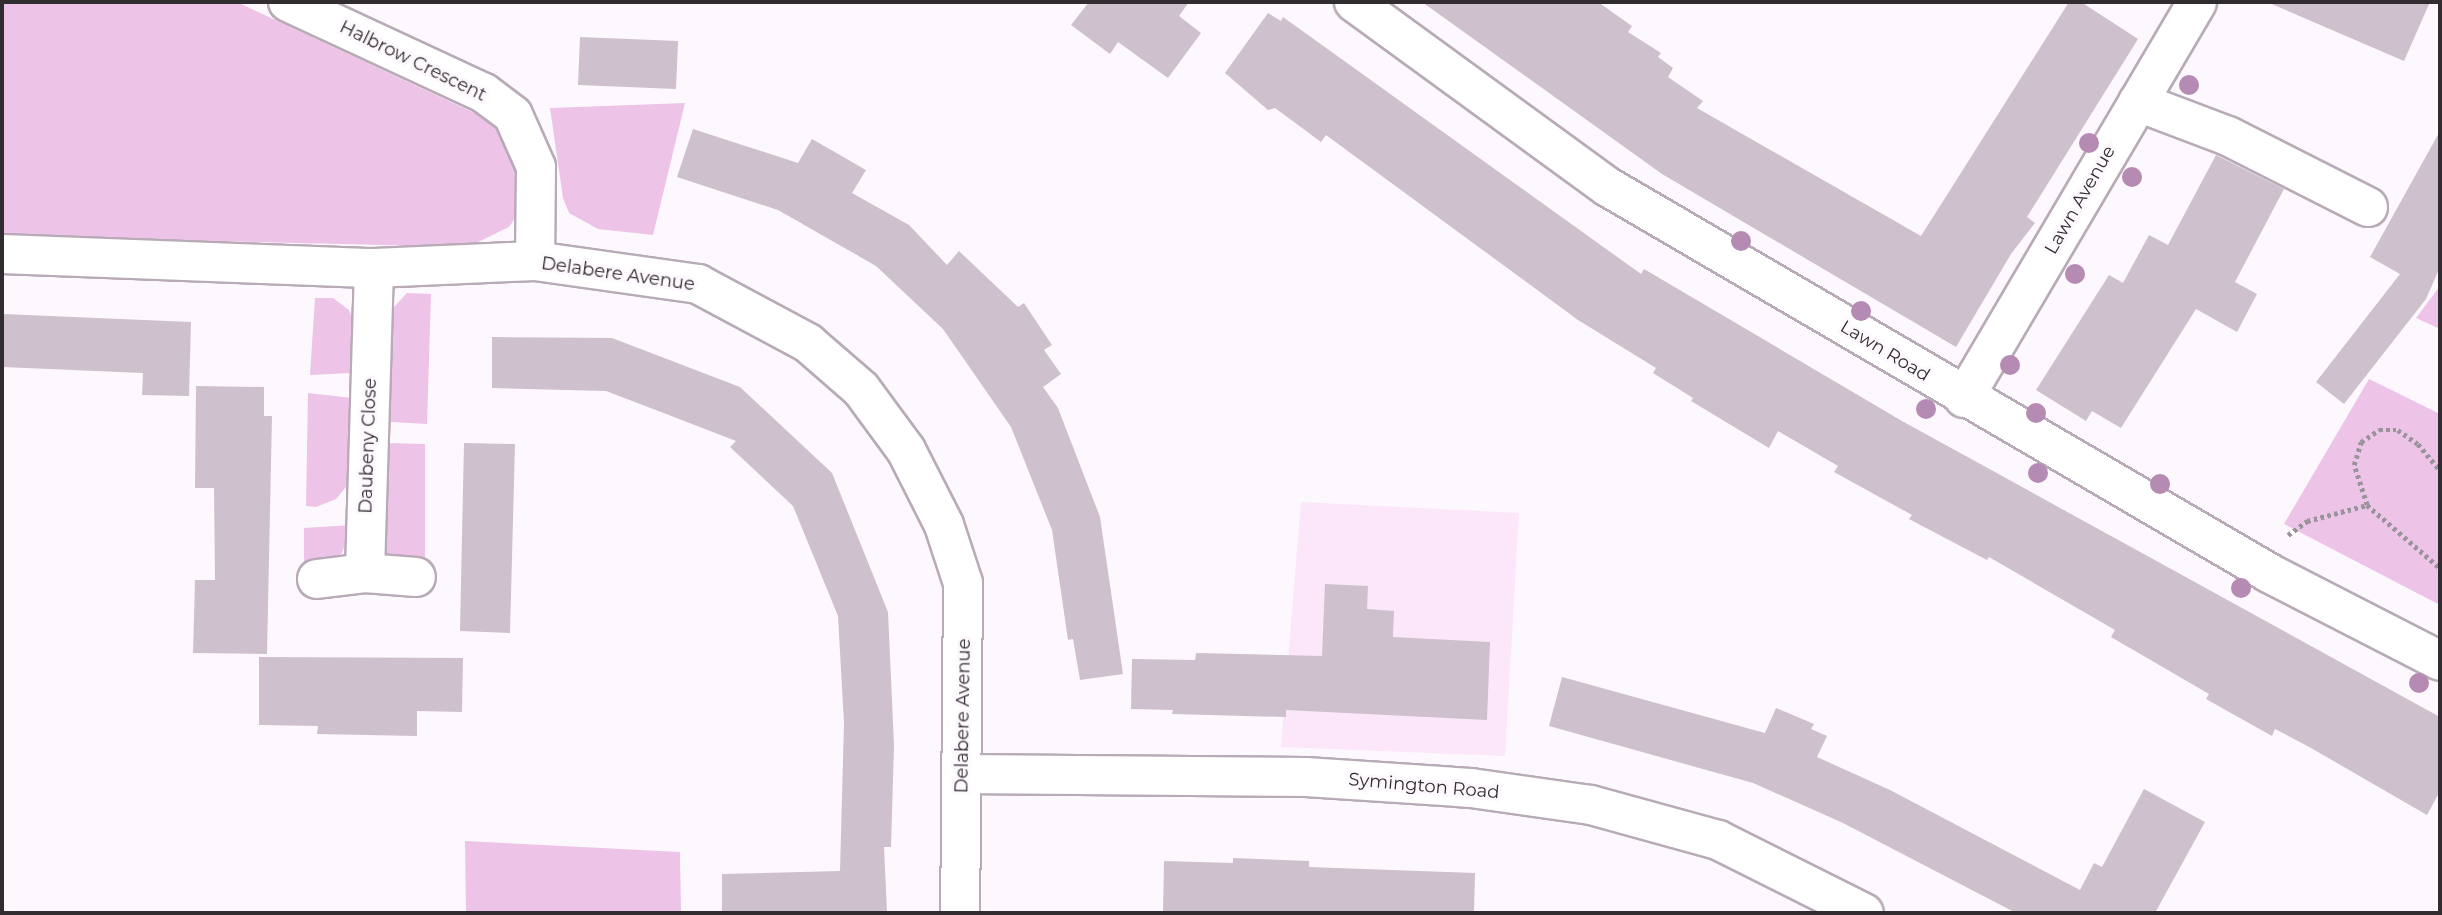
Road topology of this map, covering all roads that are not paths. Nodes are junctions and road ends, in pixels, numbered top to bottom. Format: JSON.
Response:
{"nodes":[{"id":1,"x":288,"y":2,"type":"edge"},
{"id":2,"x":1354,"y":2,"type":"edge"},
{"id":3,"x":2197,"y":2,"type":"edge"},
{"id":4,"x":2138,"y":102,"type":"junction"},
{"id":5,"x":2368,"y":207,"type":"dead end"},
{"id":6,"x":2,"y":254,"type":"edge"},
{"id":7,"x":535,"y":261,"type":"junction"},
{"id":8,"x":374,"y":268,"type":"junction"},
{"id":9,"x":1964,"y":398,"type":"junction"},
{"id":10,"x":365,"y":572,"type":"junction"},
{"id":11,"x":415,"y":577,"type":"dead end"},
{"id":12,"x":317,"y":579,"type":"dead end"},
{"id":13,"x":2440,"y":661,"type":"edge"},
{"id":14,"x":962,"y":774,"type":"junction"},
{"id":15,"x":960,"y":913,"type":"edge"},
{"id":16,"x":1864,"y":913,"type":"edge"}],
"edges":[{"from":1,"to":7,"type":"street","name":"Halbrow Crescent"},
{"from":2,"to":9,"type":"street","name":"Lawn Road"},
{"from":3,"to":4,"type":"street","name":"Lawn Avenue"},
{"from":4,"to":5,"type":"street"},
{"from":4,"to":9,"type":"street","name":"Lawn Avenue"},
{"from":6,"to":8,"type":"street","name":"Delabere Avenue"},
{"from":7,"to":8,"type":"street","name":"Delabere Avenue"},
{"from":7,"to":14,"type":"street","name":"Delabere Avenue"},
{"from":8,"to":10,"type":"street","name":"Daubeny Close"},
{"from":9,"to":13,"type":"street","name":"Lawn Road"},
{"from":10,"to":11,"type":"street"},
{"from":10,"to":12,"type":"street"},
{"from":14,"to":15,"type":"street","name":"Delabere Avenue"},
{"from":14,"to":16,"type":"street","name":"Symington Road"}]}
